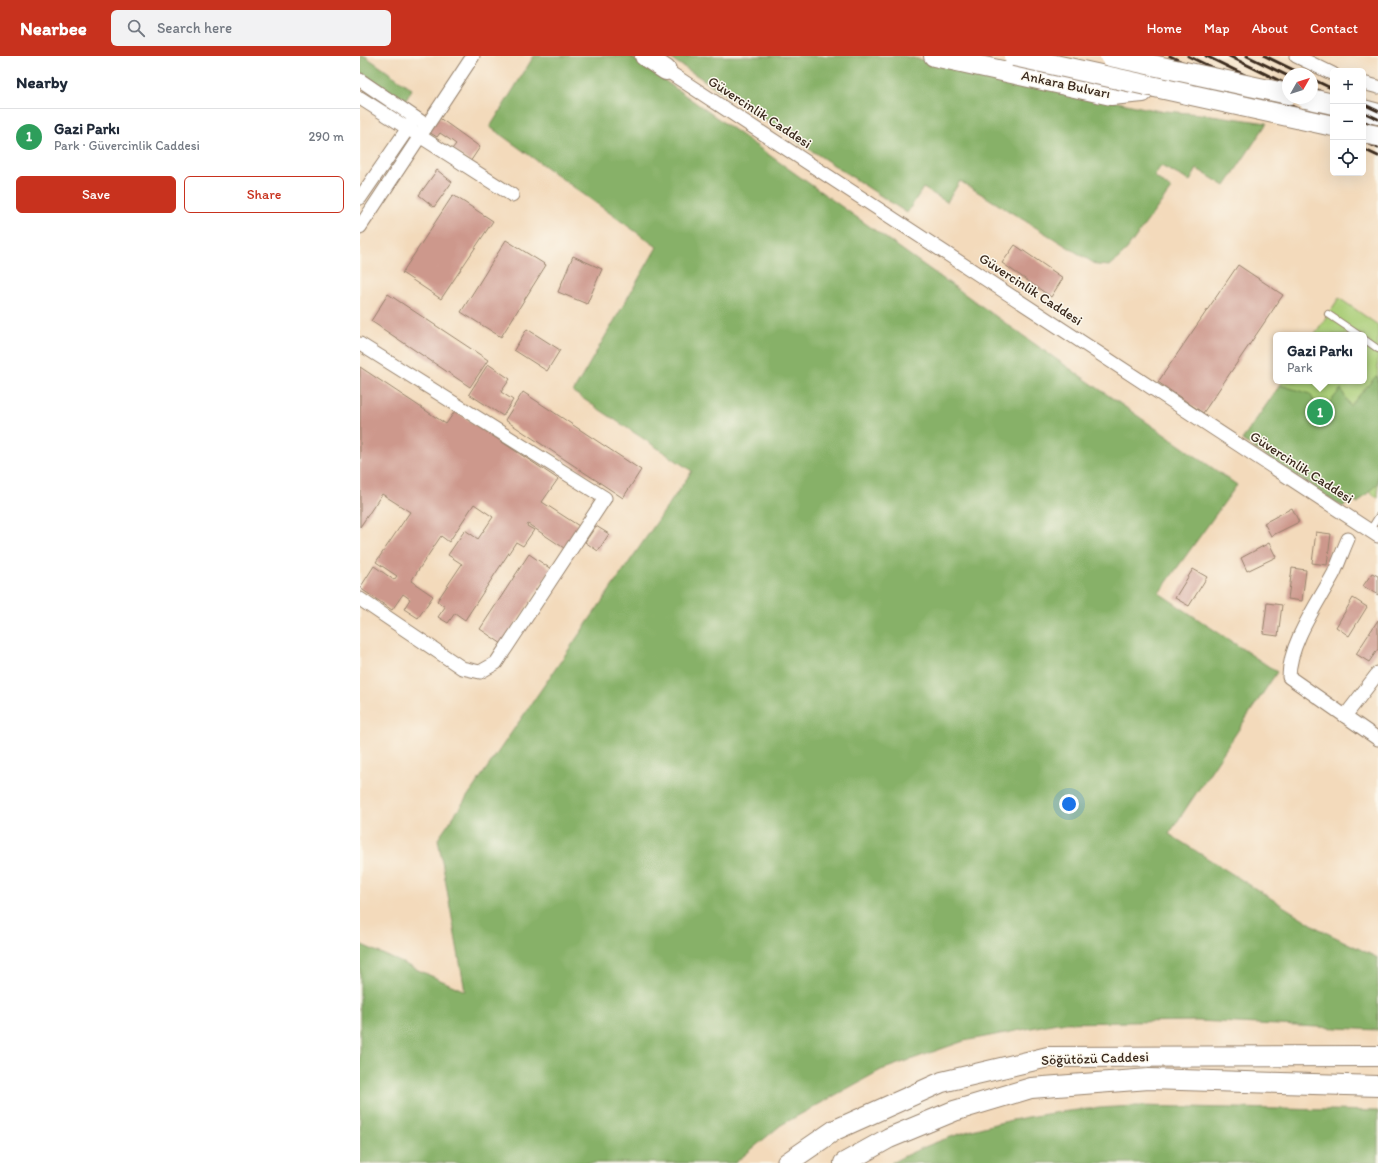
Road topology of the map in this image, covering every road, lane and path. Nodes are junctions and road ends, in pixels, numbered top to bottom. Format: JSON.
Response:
{"nodes":[{"id":1,"x":473,"y":56,"type":"edge"},
{"id":2,"x":645,"y":56,"type":"edge"},
{"id":3,"x":934,"y":56,"type":"edge"},
{"id":4,"x":1014,"y":56,"type":"edge"},
{"id":5,"x":1110,"y":56,"type":"edge"},
{"id":6,"x":1142,"y":56,"type":"edge"},
{"id":7,"x":1296,"y":56,"type":"edge"},
{"id":8,"x":660,"y":63,"type":"edge"},
{"id":9,"x":1330,"y":73,"type":"edge"},
{"id":10,"x":360,"y":80,"type":"edge"},
{"id":11,"x":1366,"y":84,"type":"edge"},
{"id":12,"x":1378,"y":87,"type":"edge"},
{"id":13,"x":1282,"y":93,"type":"edge"},
{"id":14,"x":360,"y":98,"type":"edge"},
{"id":15,"x":1318,"y":101,"type":"edge"},
{"id":16,"x":1330,"y":103,"type":"edge"},
{"id":17,"x":1366,"y":111,"type":"edge"},
{"id":18,"x":1378,"y":114,"type":"edge"},
{"id":19,"x":415,"y":118,"type":"junction"},
{"id":20,"x":1330,"y":125,"type":"edge"},
{"id":21,"x":408,"y":130,"type":"junction"},
{"id":22,"x":423,"y":131,"type":"junction"},
{"id":23,"x":1366,"y":134,"type":"edge"},
{"id":24,"x":1378,"y":136,"type":"edge"},
{"id":25,"x":512,"y":195,"type":"dead end"},
{"id":26,"x":360,"y":198,"type":"edge"},
{"id":27,"x":360,"y":227,"type":"edge"},
{"id":28,"x":1328,"y":314,"type":"dead end"},
{"id":29,"x":1354,"y":332,"type":"edge"},
{"id":30,"x":1367,"y":341,"type":"edge"},
{"id":31,"x":360,"y":344,"type":"edge"},
{"id":32,"x":1378,"y":349,"type":"edge"},
{"id":33,"x":1378,"y":517,"type":"edge"},
{"id":34,"x":1374,"y":533,"type":"edge"},
{"id":35,"x":1348,"y":539,"type":"dead end"},
{"id":36,"x":360,"y":599,"type":"edge"},
{"id":37,"x":1378,"y":673,"type":"edge"},
{"id":38,"x":1345,"y":716,"type":"junction"},
{"id":39,"x":1378,"y":738,"type":"edge"},
{"id":40,"x":1378,"y":1056,"type":"edge"},
{"id":41,"x":1378,"y":1086,"type":"edge"},
{"id":42,"x":787,"y":1163,"type":"edge"},
{"id":43,"x":844,"y":1163,"type":"edge"}],
"edges":[{"from":1,"to":22,"type":"street"},
{"from":2,"to":8,"type":"main road"},
{"from":3,"to":6,"type":"main road","name":"Ankara Bulvarı"},
{"from":4,"to":20,"type":"main road","name":"Ankara Bulvarı","bridge":true},
{"from":5,"to":13,"type":"main road","bridge":true},
{"from":7,"to":9,"type":"street"},
{"from":8,"to":34,"type":"street","name":"Güvercinlik Caddesi"},
{"from":10,"to":19,"type":"street"},
{"from":11,"to":12,"type":"street"},
{"from":14,"to":21,"type":"street"},
{"from":15,"to":16,"type":"main road","bridge":true},
{"from":17,"to":18,"type":"main road"},
{"from":19,"to":21,"type":"street"},
{"from":19,"to":22,"type":"street"},
{"from":21,"to":22,"type":"street"},
{"from":21,"to":26,"type":"street"},
{"from":22,"to":25,"type":"street"},
{"from":22,"to":27,"type":"street"},
{"from":23,"to":24,"type":"main road","bridge":true},
{"from":28,"to":29,"type":"lane"},
{"from":30,"to":32,"type":"lane"},
{"from":31,"to":36,"type":"street"},
{"from":33,"to":34,"type":"lane"},
{"from":35,"to":38,"type":"street"},
{"from":37,"to":38,"type":"street"},
{"from":38,"to":39,"type":"street"},
{"from":40,"to":42,"type":"main road","name":"Söğütözü Caddesi"},
{"from":41,"to":43,"type":"main road","name":"Söğütözü Caddesi"}]}
